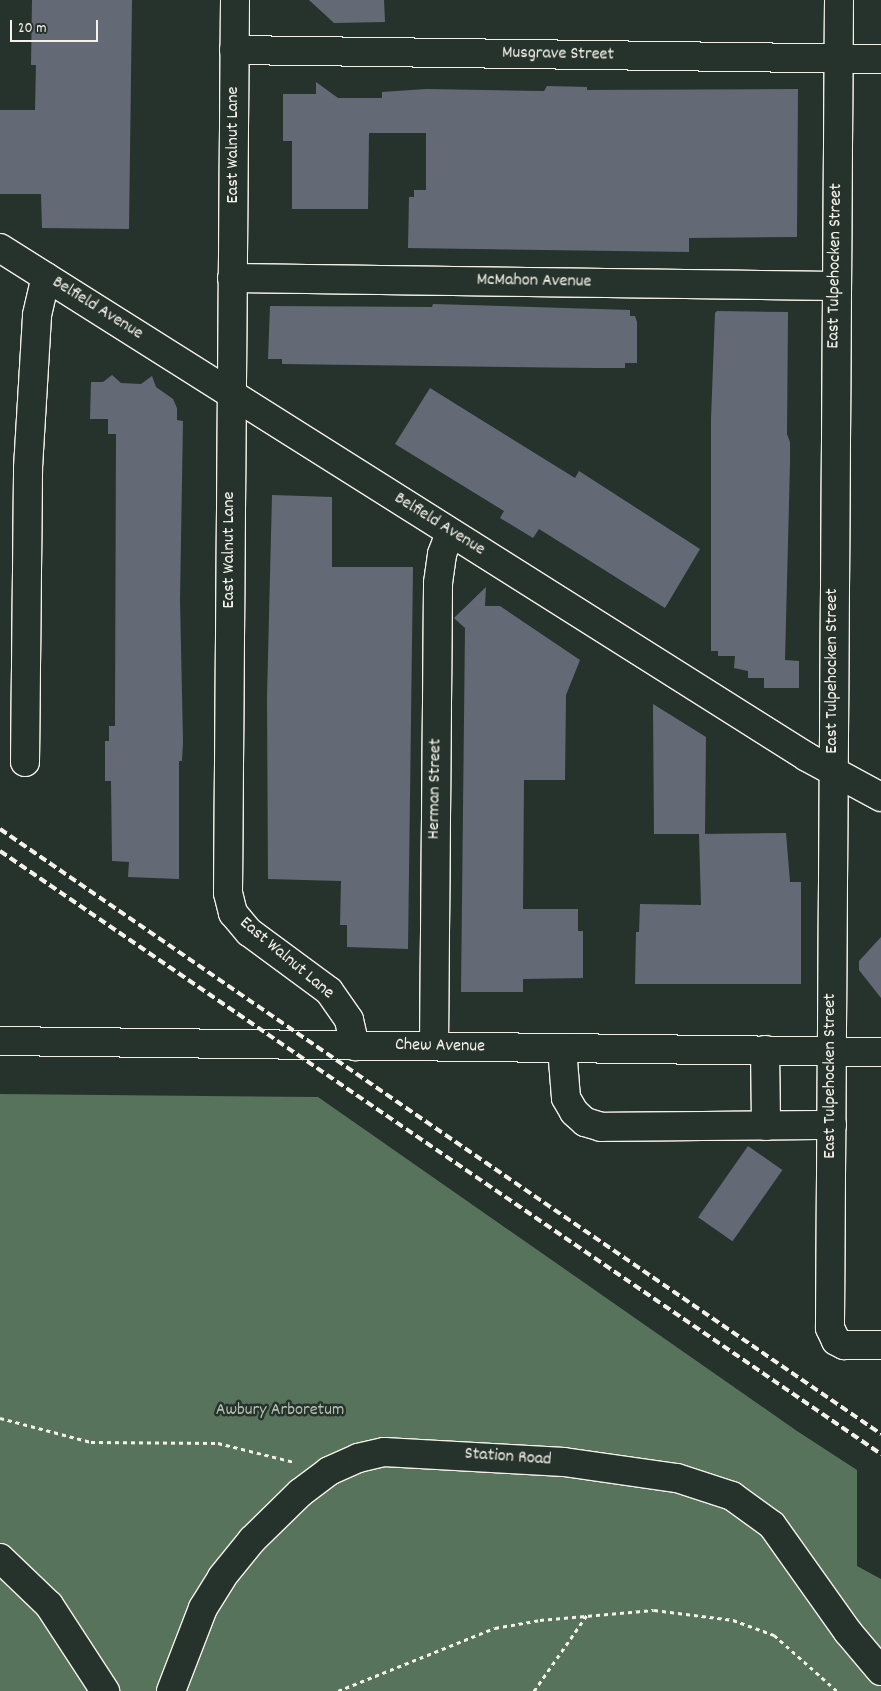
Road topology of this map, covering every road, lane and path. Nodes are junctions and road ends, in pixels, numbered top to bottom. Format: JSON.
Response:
{"nodes":[{"id":1,"x":235,"y":0,"type":"edge"},
{"id":2,"x":839,"y":0,"type":"edge"},
{"id":3,"x":234,"y":50,"type":"junction"},
{"id":4,"x":838,"y":58,"type":"junction"},
{"id":5,"x":881,"y":59,"type":"edge"},
{"id":6,"x":0,"y":248,"type":"edge"},
{"id":7,"x":46,"y":277,"type":"junction"},
{"id":8,"x":232,"y":278,"type":"junction"},
{"id":9,"x":836,"y":286,"type":"junction"},
{"id":10,"x":231,"y":393,"type":"junction"},
{"id":11,"x":450,"y":532,"type":"junction"},
{"id":12,"x":25,"y":762,"type":"dead end"},
{"id":13,"x":832,"y":772,"type":"junction"},
{"id":14,"x":881,"y":797,"type":"edge"},
{"id":15,"x":0,"y":1041,"type":"edge"},
{"id":16,"x":355,"y":1046,"type":"junction"},
{"id":17,"x":434,"y":1046,"type":"junction"},
{"id":18,"x":562,"y":1048,"type":"junction"},
{"id":19,"x":765,"y":1050,"type":"junction"},
{"id":20,"x":831,"y":1051,"type":"junction"},
{"id":21,"x":881,"y":1052,"type":"edge"},
{"id":22,"x":832,"y":1125,"type":"junction"},
{"id":23,"x":766,"y":1126,"type":"junction"},
{"id":24,"x":881,"y":1345,"type":"edge"},
{"id":25,"x":0,"y":1418,"type":"edge"},
{"id":26,"x":329,"y":1471,"type":"junction"},
{"id":27,"x":0,"y":1558,"type":"edge"},
{"id":28,"x":588,"y":1615,"type":"junction"},
{"id":29,"x":881,"y":1671,"type":"edge"},
{"id":30,"x":167,"y":1688,"type":"edge"},
{"id":31,"x":105,"y":1691,"type":"edge"},
{"id":32,"x":338,"y":1691,"type":"edge"},
{"id":33,"x":534,"y":1691,"type":"edge"},
{"id":34,"x":838,"y":1691,"type":"edge"}],
"edges":[{"from":1,"to":3,"type":"street","name":"East Walnut Lane"},
{"from":2,"to":4,"type":"street","name":"East Tulpehocken Street"},
{"from":3,"to":4,"type":"street","name":"Musgrave Street"},
{"from":3,"to":8,"type":"street","name":"East Walnut Lane"},
{"from":4,"to":5,"type":"street","name":"Musgrave Street"},
{"from":4,"to":9,"type":"street","name":"East Tulpehocken Street"},
{"from":6,"to":7,"type":"street","name":"Belfield Avenue"},
{"from":7,"to":10,"type":"street","name":"Belfield Avenue"},
{"from":7,"to":12,"type":"street"},
{"from":8,"to":9,"type":"street","name":"McMahon Avenue"},
{"from":8,"to":10,"type":"street","name":"East Walnut Lane"},
{"from":9,"to":13,"type":"street","name":"East Tulpehocken Street"},
{"from":10,"to":11,"type":"street","name":"Belfield Avenue"},
{"from":10,"to":16,"type":"street","name":"East Walnut Lane"},
{"from":11,"to":13,"type":"street","name":"Belfield Avenue"},
{"from":11,"to":17,"type":"street","name":"Herman Street"},
{"from":13,"to":14,"type":"street","name":"Belfield Avenue"},
{"from":13,"to":20,"type":"street","name":"East Tulpehocken Street"},
{"from":15,"to":16,"type":"street","name":"Chew Avenue"},
{"from":16,"to":17,"type":"street","name":"Chew Avenue"},
{"from":17,"to":18,"type":"street","name":"Chew Avenue"},
{"from":18,"to":19,"type":"street","name":"Chew Avenue"},
{"from":18,"to":23,"type":"street"},
{"from":19,"to":20,"type":"street","name":"Chew Avenue"},
{"from":19,"to":23,"type":"street"},
{"from":20,"to":21,"type":"street","name":"Chew Avenue"},
{"from":20,"to":22,"type":"street","name":"East Tulpehocken Street"},
{"from":22,"to":23,"type":"street"},
{"from":22,"to":24,"type":"street","name":"East Tulpehocken Street"},
{"from":25,"to":26,"type":"path"},
{"from":26,"to":29,"type":"street","name":"Station Road"},
{"from":26,"to":30,"type":"street","name":"Station Road"},
{"from":27,"to":31,"type":"street"},
{"from":28,"to":32,"type":"path"},
{"from":28,"to":33,"type":"path"},
{"from":28,"to":34,"type":"path"}]}
